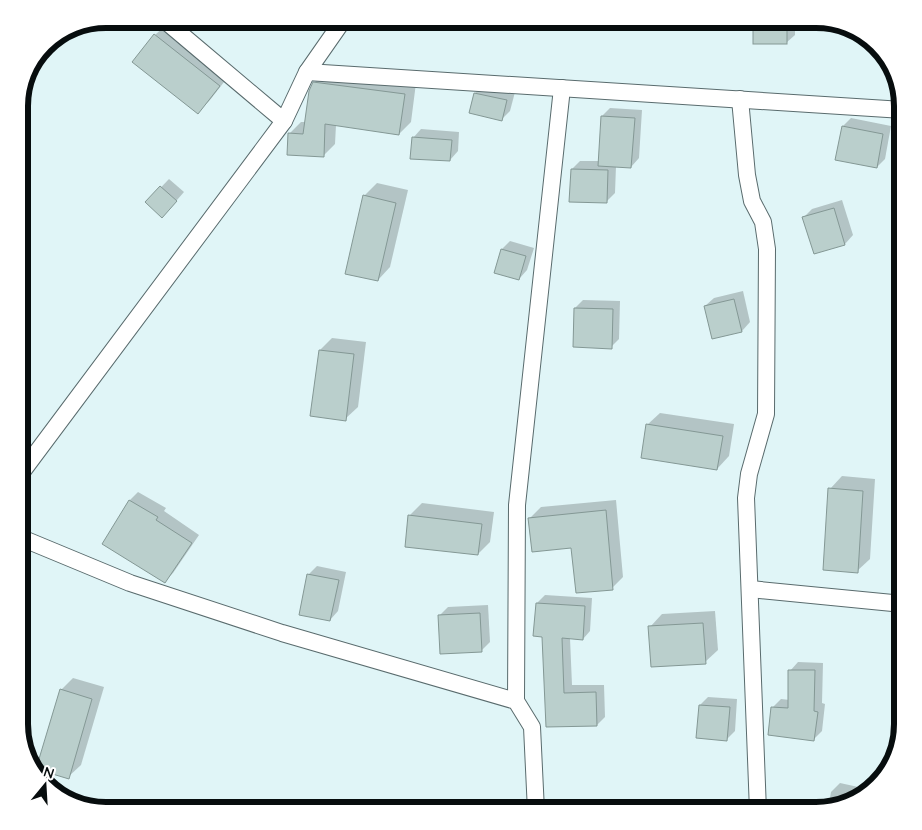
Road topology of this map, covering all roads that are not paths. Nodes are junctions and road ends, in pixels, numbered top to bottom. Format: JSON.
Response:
{"nodes":[{"id":1,"x":173,"y":27,"type":"edge"},
{"id":2,"x":339,"y":27,"type":"edge"},
{"id":3,"x":308,"y":72,"type":"junction"},
{"id":4,"x":562,"y":88,"type":"junction"},
{"id":5,"x":740,"y":99,"type":"junction"},
{"id":6,"x":894,"y":109,"type":"edge"},
{"id":7,"x":284,"y":121,"type":"junction"},
{"id":8,"x":28,"y":464,"type":"edge"},
{"id":9,"x":28,"y":541,"type":"edge"},
{"id":10,"x":750,"y":589,"type":"junction"},
{"id":11,"x":894,"y":603,"type":"edge"},
{"id":12,"x":516,"y":701,"type":"junction"},
{"id":13,"x":536,"y":802,"type":"edge"},
{"id":14,"x":758,"y":802,"type":"edge"}],
"edges":[{"from":1,"to":7,"type":"street"},
{"from":2,"to":3,"type":"street"},
{"from":3,"to":4,"type":"street"},
{"from":3,"to":7,"type":"street"},
{"from":4,"to":5,"type":"street"},
{"from":4,"to":12,"type":"street"},
{"from":5,"to":6,"type":"street"},
{"from":5,"to":10,"type":"street"},
{"from":7,"to":8,"type":"street"},
{"from":9,"to":12,"type":"street"},
{"from":10,"to":11,"type":"street"},
{"from":10,"to":14,"type":"street"},
{"from":12,"to":13,"type":"street"}]}
